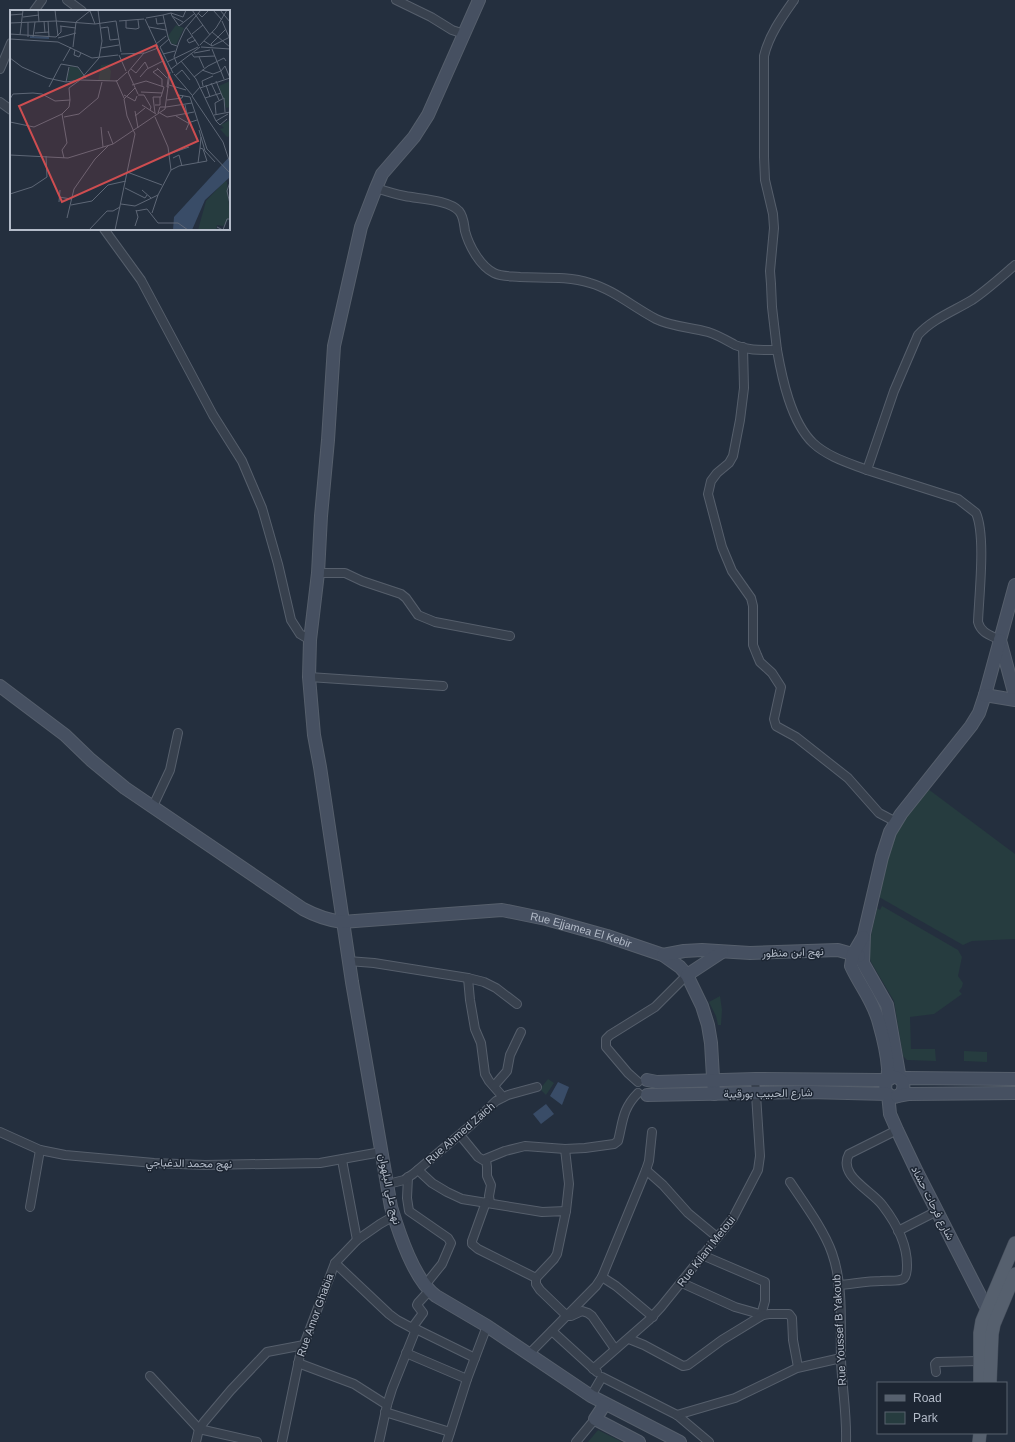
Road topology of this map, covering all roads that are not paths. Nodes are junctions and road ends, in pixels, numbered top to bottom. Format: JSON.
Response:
{"nodes":[{"id":1,"x":42,"y":0,"type":"edge"},
{"id":2,"x":67,"y":0,"type":"edge"},
{"id":3,"x":396,"y":0,"type":"edge"},
{"id":4,"x":479,"y":0,"type":"edge"},
{"id":5,"x":794,"y":0,"type":"edge"},
{"id":6,"x":35,"y":10,"type":"edge"},
{"id":7,"x":81,"y":10,"type":"edge"},
{"id":8,"x":464,"y":34,"type":"junction"},
{"id":9,"x":10,"y":45,"type":"edge"},
{"id":10,"x":0,"y":69,"type":"edge"},
{"id":11,"x":0,"y":102,"type":"edge"},
{"id":12,"x":10,"y":109,"type":"edge"},
{"id":13,"x":376,"y":188,"type":"junction"},
{"id":14,"x":105,"y":230,"type":"edge"},
{"id":15,"x":1015,"y":265,"type":"edge"},
{"id":16,"x":743,"y":348,"type":"junction"},
{"id":17,"x":777,"y":350,"type":"junction"},
{"id":18,"x":867,"y":470,"type":"junction"},
{"id":19,"x":318,"y":573,"type":"junction"},
{"id":20,"x":1015,"y":585,"type":"edge"},
{"id":21,"x":510,"y":636,"type":"dead end"},
{"id":22,"x":310,"y":640,"type":"junction"},
{"id":23,"x":1000,"y":640,"type":"junction"},
{"id":24,"x":309,"y":677,"type":"junction"},
{"id":25,"x":443,"y":686,"type":"dead end"},
{"id":26,"x":1,"y":689,"type":"edge"},
{"id":27,"x":986,"y":695,"type":"junction"},
{"id":28,"x":1015,"y":696,"type":"edge"},
{"id":29,"x":1015,"y":700,"type":"edge"},
{"id":30,"x":178,"y":733,"type":"dead end"},
{"id":31,"x":153,"y":806,"type":"junction"},
{"id":32,"x":896,"y":822,"type":"junction"},
{"id":33,"x":342,"y":922,"type":"junction"},
{"id":34,"x":722,"y":952,"type":"junction"},
{"id":35,"x":663,"y":955,"type":"junction"},
{"id":36,"x":858,"y":955,"type":"junction"},
{"id":37,"x":348,"y":961,"type":"junction"},
{"id":38,"x":687,"y":975,"type":"junction"},
{"id":39,"x":468,"y":978,"type":"junction"},
{"id":40,"x":517,"y":1004,"type":"dead end"},
{"id":41,"x":520,"y":1032,"type":"dead end"},
{"id":42,"x":940,"y":1078,"type":"junction"},
{"id":43,"x":755,"y":1079,"type":"junction"},
{"id":44,"x":894,"y":1079,"type":"junction"},
{"id":45,"x":980,"y":1079,"type":"junction"},
{"id":46,"x":1015,"y":1079,"type":"edge"},
{"id":47,"x":714,"y":1080,"type":"junction"},
{"id":48,"x":642,"y":1081,"type":"junction"},
{"id":49,"x":494,"y":1086,"type":"junction"},
{"id":50,"x":537,"y":1087,"type":"dead end"},
{"id":51,"x":755,"y":1093,"type":"junction"},
{"id":52,"x":940,"y":1093,"type":"junction"},
{"id":53,"x":979,"y":1093,"type":"junction"},
{"id":54,"x":1015,"y":1093,"type":"edge"},
{"id":55,"x":642,"y":1094,"type":"junction"},
{"id":56,"x":714,"y":1094,"type":"junction"},
{"id":57,"x":893,"y":1095,"type":"junction"},
{"id":58,"x":503,"y":1097,"type":"junction"},
{"id":59,"x":897,"y":1130,"type":"junction"},
{"id":60,"x":652,"y":1132,"type":"dead end"},
{"id":61,"x":1,"y":1133,"type":"edge"},
{"id":62,"x":460,"y":1135,"type":"junction"},
{"id":63,"x":565,"y":1149,"type":"junction"},
{"id":64,"x":40,"y":1150,"type":"junction"},
{"id":65,"x":381,"y":1152,"type":"junction"},
{"id":66,"x":342,"y":1160,"type":"junction"},
{"id":67,"x":486,"y":1160,"type":"junction"},
{"id":68,"x":418,"y":1170,"type":"junction"},
{"id":69,"x":646,"y":1170,"type":"junction"},
{"id":70,"x":408,"y":1177,"type":"junction"},
{"id":71,"x":790,"y":1182,"type":"dead end"},
{"id":72,"x":388,"y":1184,"type":"junction"},
{"id":73,"x":488,"y":1203,"type":"junction"},
{"id":74,"x":30,"y":1207,"type":"dead end"},
{"id":75,"x":937,"y":1210,"type":"junction"},
{"id":76,"x":566,"y":1211,"type":"junction"},
{"id":77,"x":394,"y":1216,"type":"junction"},
{"id":78,"x":898,"y":1231,"type":"junction"},
{"id":79,"x":718,"y":1237,"type":"junction"},
{"id":80,"x":357,"y":1240,"type":"junction"},
{"id":81,"x":1015,"y":1243,"type":"edge"},
{"id":82,"x":702,"y":1254,"type":"junction"},
{"id":83,"x":334,"y":1263,"type":"junction"},
{"id":84,"x":1015,"y":1274,"type":"edge"},
{"id":85,"x":602,"y":1277,"type":"junction"},
{"id":86,"x":536,"y":1278,"type":"junction"},
{"id":87,"x":682,"y":1283,"type":"junction"},
{"id":88,"x":838,"y":1285,"type":"junction"},
{"id":89,"x":427,"y":1288,"type":"junction"},
{"id":90,"x":986,"y":1309,"type":"junction"},
{"id":91,"x":762,"y":1315,"type":"junction"},
{"id":92,"x":567,"y":1316,"type":"junction"},
{"id":93,"x":653,"y":1317,"type":"junction"},
{"id":94,"x":487,"y":1326,"type":"junction"},
{"id":95,"x":414,"y":1329,"type":"junction"},
{"id":96,"x":552,"y":1331,"type":"junction"},
{"id":97,"x":629,"y":1339,"type":"junction"},
{"id":98,"x":304,"y":1345,"type":"junction"},
{"id":99,"x":615,"y":1349,"type":"junction"},
{"id":100,"x":406,"y":1353,"type":"junction"},
{"id":101,"x":529,"y":1354,"type":"junction"},
{"id":102,"x":475,"y":1358,"type":"junction"},
{"id":103,"x":841,"y":1358,"type":"junction"},
{"id":104,"x":979,"y":1361,"type":"junction"},
{"id":105,"x":298,"y":1363,"type":"junction"},
{"id":106,"x":798,"y":1367,"type":"junction"},
{"id":107,"x":593,"y":1369,"type":"junction"},
{"id":108,"x":936,"y":1372,"type":"dead end"},
{"id":109,"x":150,"y":1376,"type":"dead end"},
{"id":110,"x":602,"y":1376,"type":"junction"},
{"id":111,"x":467,"y":1379,"type":"junction"},
{"id":112,"x":980,"y":1382,"type":"edge"},
{"id":113,"x":990,"y":1382,"type":"edge"},
{"id":114,"x":591,"y":1396,"type":"junction"},
{"id":115,"x":605,"y":1404,"type":"junction"},
{"id":116,"x":386,"y":1408,"type":"junction"},
{"id":117,"x":677,"y":1415,"type":"junction"},
{"id":118,"x":595,"y":1419,"type":"junction"},
{"id":119,"x":199,"y":1429,"type":"junction"},
{"id":120,"x":450,"y":1432,"type":"junction"},
{"id":121,"x":196,"y":1442,"type":"edge"},
{"id":122,"x":257,"y":1442,"type":"edge"},
{"id":123,"x":282,"y":1442,"type":"edge"},
{"id":124,"x":379,"y":1442,"type":"edge"},
{"id":125,"x":447,"y":1442,"type":"edge"},
{"id":126,"x":576,"y":1442,"type":"edge"},
{"id":127,"x":639,"y":1442,"type":"edge"},
{"id":128,"x":680,"y":1442,"type":"edge"},
{"id":129,"x":709,"y":1442,"type":"edge"},
{"id":130,"x":846,"y":1442,"type":"edge"}],
"edges":[{"from":1,"to":6,"type":"street"},
{"from":2,"to":7,"type":"street"},
{"from":3,"to":8,"type":"street"},
{"from":4,"to":8,"type":"street","name":"نهج علي البلهوان"},
{"from":5,"to":17,"type":"street"},
{"from":8,"to":13,"type":"street","name":"نهج علي البلهوان"},
{"from":9,"to":10,"type":"street"},
{"from":11,"to":12,"type":"street"},
{"from":13,"to":16,"type":"street"},
{"from":13,"to":19,"type":"street","name":"نهج علي البلهوان"},
{"from":14,"to":22,"type":"street"},
{"from":15,"to":18,"type":"street"},
{"from":16,"to":17,"type":"street"},
{"from":16,"to":32,"type":"street"},
{"from":17,"to":18,"type":"street"},
{"from":18,"to":23,"type":"street"},
{"from":19,"to":21,"type":"street"},
{"from":19,"to":22,"type":"street","name":"نهج علي البلهوان"},
{"from":20,"to":23,"type":"street"},
{"from":22,"to":24,"type":"street","name":"نهج علي البلهوان"},
{"from":23,"to":27,"type":"street"},
{"from":23,"to":28,"type":"street"},
{"from":24,"to":25,"type":"street"},
{"from":24,"to":33,"type":"street","name":"نهج علي البلهوان"},
{"from":26,"to":31,"type":"street","name":"Rue Ejjamea El Kebir"},
{"from":27,"to":29,"type":"street"},
{"from":27,"to":32,"type":"street"},
{"from":30,"to":31,"type":"street"},
{"from":31,"to":33,"type":"street","name":"Rue Ejjamea El Kebir"},
{"from":32,"to":36,"type":"street"},
{"from":33,"to":35,"type":"street","name":"Rue Ejjamea El Kebir"},
{"from":33,"to":37,"type":"street","name":"نهج علي البلهوان"},
{"from":34,"to":35,"type":"street","name":"نهج ابن منظور"},
{"from":34,"to":36,"type":"street","name":"نهج ابن منظور"},
{"from":34,"to":38,"type":"street"},
{"from":35,"to":38,"type":"street","name":"Rue Ejjamea El Kebir"},
{"from":36,"to":44,"type":"street"},
{"from":37,"to":39,"type":"street"},
{"from":37,"to":65,"type":"street","name":"نهج علي البلهوان"},
{"from":38,"to":47,"type":"street","name":"Rue Ejjamea El Kebir"},
{"from":38,"to":48,"type":"street"},
{"from":39,"to":40,"type":"street"},
{"from":39,"to":49,"type":"street"},
{"from":41,"to":49,"type":"street"},
{"from":42,"to":44,"type":"street","name":"شارع الحبيب بورقيبة"},
{"from":42,"to":45,"type":"street","name":"شارع الحبيب بورقيبة"},
{"from":42,"to":52,"type":"street"},
{"from":43,"to":44,"type":"street","name":"شارع الحبيب بورقيبة"},
{"from":43,"to":47,"type":"street","name":"شارع الحبيب بورقيبة"},
{"from":43,"to":51,"type":"street","name":"Rue Kilani Metoui"},
{"from":44,"to":57,"type":"street"},
{"from":44,"to":57,"type":"street"},
{"from":45,"to":46,"type":"street","name":"شارع الحبيب بورقيبة"},
{"from":45,"to":53,"type":"street"},
{"from":47,"to":48,"type":"street","name":"شارع الحبيب بورقيبة"},
{"from":47,"to":56,"type":"street","name":"Rue Ejjamea El Kebir"},
{"from":48,"to":55,"type":"street"},
{"from":48,"to":55,"type":"street"},
{"from":49,"to":58,"type":"street"},
{"from":50,"to":58,"type":"street","name":"Rue Ahmed Zaich"},
{"from":51,"to":56,"type":"street","name":"شارع الحبيب بورقيبة"},
{"from":51,"to":57,"type":"street","name":"شارع الحبيب بورقيبة"},
{"from":51,"to":79,"type":"street","name":"Rue Kilani Metoui"},
{"from":52,"to":53,"type":"street","name":"شارع الحبيب بورقيبة"},
{"from":52,"to":57,"type":"street","name":"شارع الحبيب بورقيبة"},
{"from":53,"to":54,"type":"street","name":"شارع الحبيب بورقيبة"},
{"from":55,"to":56,"type":"street","name":"شارع الحبيب بورقيبة"},
{"from":55,"to":63,"type":"street"},
{"from":57,"to":59,"type":"street","name":"شارع فرحات حشاد"},
{"from":58,"to":62,"type":"street","name":"Rue Ahmed Zaich"},
{"from":59,"to":75,"type":"street","name":"شارع فرحات حشاد"},
{"from":59,"to":78,"type":"street"},
{"from":60,"to":69,"type":"street"},
{"from":61,"to":64,"type":"street","name":"نهج محمد الدغباجي"},
{"from":62,"to":67,"type":"street"},
{"from":62,"to":68,"type":"street","name":"Rue Ahmed Zaich"},
{"from":63,"to":67,"type":"street"},
{"from":63,"to":76,"type":"street"},
{"from":64,"to":66,"type":"street","name":"نهج محمد الدغباجي"},
{"from":64,"to":74,"type":"street"},
{"from":65,"to":66,"type":"street","name":"نهج محمد الدغباجي"},
{"from":65,"to":72,"type":"street","name":"نهج علي البلهوان"},
{"from":66,"to":80,"type":"street"},
{"from":67,"to":73,"type":"street"},
{"from":68,"to":70,"type":"street","name":"Rue Ahmed Zaich"},
{"from":68,"to":73,"type":"street"},
{"from":69,"to":79,"type":"street"},
{"from":69,"to":85,"type":"street"},
{"from":70,"to":72,"type":"street","name":"Rue Ahmed Zaich"},
{"from":70,"to":89,"type":"street"},
{"from":71,"to":88,"type":"street","name":"Rue Youssef B Yakoub"},
{"from":72,"to":77,"type":"street","name":"نهج علي البلهوان"},
{"from":73,"to":76,"type":"street"},
{"from":73,"to":86,"type":"street"},
{"from":75,"to":78,"type":"street"},
{"from":75,"to":90,"type":"street","name":"شارع فرحات حشاد"},
{"from":76,"to":86,"type":"street"},
{"from":77,"to":80,"type":"street","name":"Rue Amor Ghabia"},
{"from":77,"to":89,"type":"street","name":"نهج علي البلهوان"},
{"from":78,"to":88,"type":"street"},
{"from":79,"to":82,"type":"street","name":"Rue Kilani Metoui"},
{"from":80,"to":83,"type":"street","name":"Rue Amor Ghabia"},
{"from":81,"to":90,"type":"main road"},
{"from":82,"to":87,"type":"street","name":"Rue Kilani Metoui"},
{"from":82,"to":91,"type":"street"},
{"from":83,"to":95,"type":"street"},
{"from":83,"to":98,"type":"street","name":"Rue Amor Ghabia"},
{"from":84,"to":113,"type":"main road"},
{"from":85,"to":92,"type":"street"},
{"from":85,"to":93,"type":"street"},
{"from":86,"to":92,"type":"street"},
{"from":87,"to":91,"type":"street"},
{"from":87,"to":93,"type":"street","name":"Rue Kilani Metoui"},
{"from":88,"to":103,"type":"street","name":"Rue Youssef B Yakoub"},
{"from":89,"to":94,"type":"street","name":"نهج علي البلهوان"},
{"from":89,"to":95,"type":"street"},
{"from":90,"to":104,"type":"main road"},
{"from":91,"to":97,"type":"street"},
{"from":91,"to":106,"type":"street"},
{"from":92,"to":96,"type":"street"},
{"from":92,"to":99,"type":"street"},
{"from":93,"to":97,"type":"street","name":"Rue Kilani Metoui"},
{"from":94,"to":101,"type":"street","name":"نهج علي البلهوان"},
{"from":94,"to":102,"type":"street"},
{"from":95,"to":100,"type":"street"},
{"from":95,"to":102,"type":"street"},
{"from":96,"to":101,"type":"street"},
{"from":96,"to":107,"type":"street"},
{"from":97,"to":99,"type":"street","name":"Rue Kilani Metoui"},
{"from":98,"to":105,"type":"street","name":"Rue Amor Ghabia"},
{"from":98,"to":119,"type":"street"},
{"from":99,"to":107,"type":"street","name":"Rue Kilani Metoui"},
{"from":100,"to":111,"type":"street"},
{"from":100,"to":116,"type":"street"},
{"from":101,"to":114,"type":"street","name":"نهج علي البلهوان"},
{"from":102,"to":111,"type":"street"},
{"from":103,"to":106,"type":"street"},
{"from":103,"to":130,"type":"street","name":"Rue Youssef B Yakoub"},
{"from":104,"to":108,"type":"street"},
{"from":104,"to":112,"type":"main road"},
{"from":105,"to":116,"type":"street"},
{"from":105,"to":123,"type":"street","name":"Rue Amor Ghabia"},
{"from":106,"to":117,"type":"street"},
{"from":107,"to":110,"type":"street"},
{"from":109,"to":119,"type":"street"},
{"from":110,"to":114,"type":"street"},
{"from":110,"to":117,"type":"street"},
{"from":111,"to":120,"type":"street"},
{"from":114,"to":115,"type":"street","name":"نهج علي البلهوان"},
{"from":115,"to":118,"type":"street"},
{"from":115,"to":128,"type":"street","name":"نهج علي البلهوان"},
{"from":116,"to":120,"type":"street"},
{"from":116,"to":124,"type":"street"},
{"from":117,"to":129,"type":"street"},
{"from":118,"to":126,"type":"street"},
{"from":118,"to":127,"type":"street"},
{"from":119,"to":121,"type":"street"},
{"from":119,"to":122,"type":"street"},
{"from":120,"to":125,"type":"street"}]}
